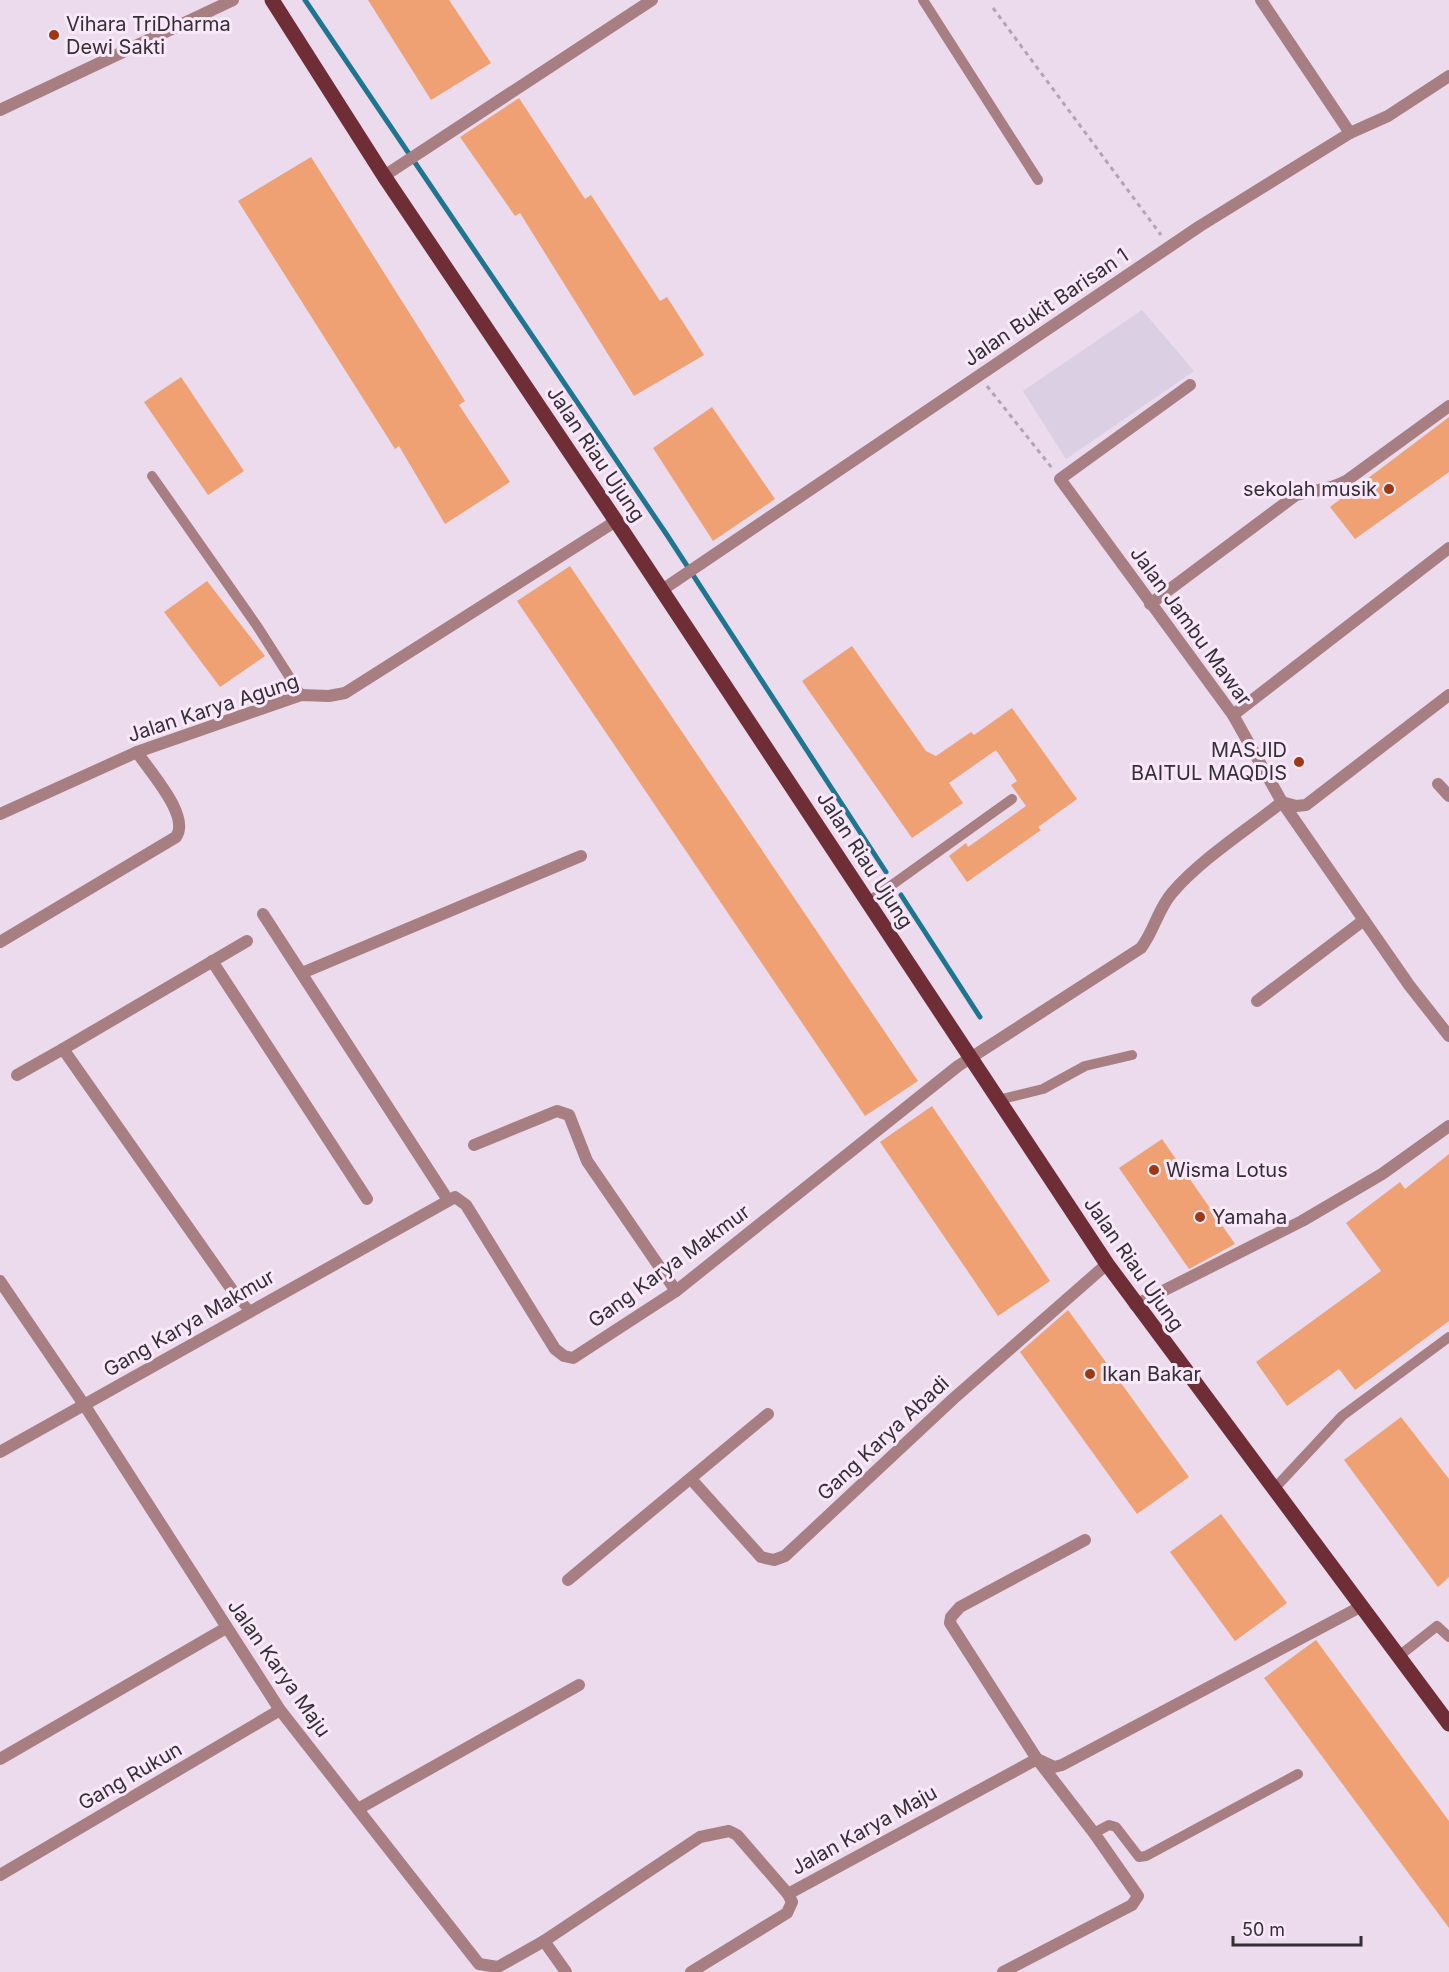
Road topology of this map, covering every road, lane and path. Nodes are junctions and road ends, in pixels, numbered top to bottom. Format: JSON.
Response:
{"nodes":[{"id":1,"x":233,"y":0,"type":"edge"},
{"id":2,"x":272,"y":0,"type":"edge"},
{"id":3,"x":652,"y":0,"type":"edge"},
{"id":4,"x":923,"y":0,"type":"edge"},
{"id":5,"x":1262,"y":0,"type":"edge"},
{"id":6,"x":993,"y":8,"type":"dead end"},
{"id":7,"x":1449,"y":76,"type":"edge"},
{"id":8,"x":1,"y":109,"type":"edge"},
{"id":9,"x":1350,"y":134,"type":"junction"},
{"id":10,"x":384,"y":176,"type":"junction"},
{"id":11,"x":1038,"y":180,"type":"dead end"},
{"id":12,"x":1170,"y":247,"type":"junction"},
{"id":13,"x":979,"y":377,"type":"junction"},
{"id":14,"x":1190,"y":384,"type":"dead end"},
{"id":15,"x":1449,"y":406,"type":"edge"},
{"id":16,"x":152,"y":476,"type":"dead end"},
{"id":17,"x":1060,"y":479,"type":"junction"},
{"id":18,"x":616,"y":521,"type":"junction"},
{"id":19,"x":1449,"y":548,"type":"edge"},
{"id":20,"x":668,"y":587,"type":"junction"},
{"id":21,"x":1150,"y":604,"type":"junction"},
{"id":22,"x":301,"y":695,"type":"junction"},
{"id":23,"x":1449,"y":695,"type":"edge"},
{"id":24,"x":1233,"y":715,"type":"junction"},
{"id":25,"x":136,"y":752,"type":"junction"},
{"id":26,"x":1438,"y":784,"type":"dead end"},
{"id":27,"x":1449,"y":796,"type":"edge"},
{"id":28,"x":1012,"y":799,"type":"dead end"},
{"id":29,"x":1282,"y":802,"type":"junction"},
{"id":30,"x":0,"y":814,"type":"edge"},
{"id":31,"x":581,"y":856,"type":"dead end"},
{"id":32,"x":868,"y":902,"type":"junction"},
{"id":33,"x":263,"y":914,"type":"dead end"},
{"id":34,"x":1364,"y":920,"type":"junction"},
{"id":35,"x":247,"y":941,"type":"dead end"},
{"id":36,"x":0,"y":942,"type":"edge"},
{"id":37,"x":212,"y":961,"type":"junction"},
{"id":38,"x":302,"y":973,"type":"junction"},
{"id":39,"x":1257,"y":1001,"type":"dead end"},
{"id":40,"x":1449,"y":1036,"type":"edge"},
{"id":41,"x":63,"y":1048,"type":"junction"},
{"id":42,"x":1132,"y":1054,"type":"dead end"},
{"id":43,"x":972,"y":1059,"type":"junction"},
{"id":44,"x":17,"y":1075,"type":"dead end"},
{"id":45,"x":998,"y":1100,"type":"junction"},
{"id":46,"x":1449,"y":1126,"type":"edge"},
{"id":47,"x":474,"y":1144,"type":"dead end"},
{"id":48,"x":367,"y":1199,"type":"dead end"},
{"id":49,"x":448,"y":1200,"type":"junction"},
{"id":50,"x":1107,"y":1264,"type":"junction"},
{"id":51,"x":0,"y":1281,"type":"edge"},
{"id":52,"x":676,"y":1291,"type":"junction"},
{"id":53,"x":237,"y":1297,"type":"joint"},
{"id":54,"x":1135,"y":1305,"type":"junction"},
{"id":55,"x":249,"y":1310,"type":"junction"},
{"id":56,"x":1449,"y":1337,"type":"edge"},
{"id":57,"x":84,"y":1406,"type":"junction"},
{"id":58,"x":768,"y":1414,"type":"dead end"},
{"id":59,"x":0,"y":1452,"type":"edge"},
{"id":60,"x":691,"y":1479,"type":"junction"},
{"id":61,"x":1274,"y":1489,"type":"junction"},
{"id":62,"x":1085,"y":1540,"type":"dead end"},
{"id":63,"x":568,"y":1580,"type":"dead end"},
{"id":64,"x":1362,"y":1606,"type":"junction"},
{"id":65,"x":226,"y":1628,"type":"junction"},
{"id":66,"x":1449,"y":1637,"type":"edge"},
{"id":67,"x":1399,"y":1656,"type":"junction"},
{"id":68,"x":579,"y":1685,"type":"dead end"},
{"id":69,"x":280,"y":1710,"type":"junction"},
{"id":70,"x":1449,"y":1724,"type":"edge"},
{"id":71,"x":0,"y":1759,"type":"edge"},
{"id":72,"x":1037,"y":1759,"type":"junction"},
{"id":73,"x":1298,"y":1774,"type":"dead end"},
{"id":74,"x":358,"y":1809,"type":"junction"},
{"id":75,"x":1094,"y":1833,"type":"junction"},
{"id":76,"x":0,"y":1875,"type":"edge"},
{"id":77,"x":790,"y":1898,"type":"junction"},
{"id":78,"x":544,"y":1941,"type":"junction"},
{"id":79,"x":489,"y":1968,"type":"edge"},
{"id":80,"x":566,"y":1972,"type":"edge"},
{"id":81,"x":691,"y":1972,"type":"edge"},
{"id":82,"x":1003,"y":1972,"type":"edge"}],
"edges":[{"from":1,"to":8,"type":"street"},
{"from":2,"to":10,"type":"main road","name":"Jalan Riau Ujung"},
{"from":3,"to":10,"type":"street"},
{"from":4,"to":11,"type":"lane"},
{"from":5,"to":9,"type":"street"},
{"from":6,"to":12,"type":"path"},
{"from":7,"to":9,"type":"street","name":"Jalan Bukit Barisan 1"},
{"from":9,"to":12,"type":"street","name":"Jalan Bukit Barisan 1"},
{"from":10,"to":18,"type":"main road","name":"Jalan Riau Ujung"},
{"from":12,"to":13,"type":"street","name":"Jalan Bukit Barisan 1"},
{"from":13,"to":17,"type":"path"},
{"from":13,"to":20,"type":"street","name":"Jalan Bukit Barisan 1"},
{"from":14,"to":17,"type":"street"},
{"from":15,"to":21,"type":"street"},
{"from":16,"to":22,"type":"lane"},
{"from":17,"to":21,"type":"street","name":"Jalan Jambu Mawar"},
{"from":18,"to":20,"type":"main road","name":"Jalan Riau Ujung"},
{"from":18,"to":22,"type":"street","name":"Jalan Karya Agung"},
{"from":19,"to":24,"type":"street"},
{"from":20,"to":32,"type":"main road","name":"Jalan Riau Ujung"},
{"from":21,"to":24,"type":"street","name":"Jalan Jambu Mawar"},
{"from":22,"to":25,"type":"street","name":"Jalan Karya Agung"},
{"from":23,"to":29,"type":"street"},
{"from":24,"to":29,"type":"street","name":"Jalan Jambu Mawar"},
{"from":25,"to":30,"type":"street","name":"Jalan Karya Agung"},
{"from":25,"to":36,"type":"street"},
{"from":26,"to":27,"type":"street"},
{"from":28,"to":32,"type":"lane"},
{"from":29,"to":34,"type":"street","name":"Jalan Jambu Mawar"},
{"from":29,"to":43,"type":"street"},
{"from":31,"to":38,"type":"street"},
{"from":32,"to":43,"type":"main road","name":"Jalan Riau Ujung"},
{"from":33,"to":38,"type":"street"},
{"from":34,"to":39,"type":"street"},
{"from":34,"to":40,"type":"street","name":"Jalan Jambu Mawar"},
{"from":35,"to":37,"type":"street"},
{"from":37,"to":41,"type":"street"},
{"from":37,"to":48,"type":"street"},
{"from":38,"to":49,"type":"street"},
{"from":41,"to":44,"type":"street"},
{"from":41,"to":53,"type":"street"},
{"from":42,"to":45,"type":"lane"},
{"from":43,"to":45,"type":"main road","name":"Jalan Riau Ujung"},
{"from":43,"to":52,"type":"street","name":"Gang Karya Makmur"},
{"from":45,"to":50,"type":"main road","name":"Jalan Riau Ujung"},
{"from":46,"to":54,"type":"street"},
{"from":47,"to":52,"type":"street"},
{"from":49,"to":52,"type":"street","name":"Gang Karya Makmur"},
{"from":49,"to":55,"type":"street","name":"Gang Karya Makmur"},
{"from":50,"to":54,"type":"main road","name":"Jalan Riau Ujung"},
{"from":50,"to":60,"type":"street","name":"Gang Karya Abadi"},
{"from":51,"to":57,"type":"street","name":"Jalan Karya Maju"},
{"from":53,"to":55,"type":"lane"},
{"from":54,"to":61,"type":"main road","name":"Jalan Riau Ujung"},
{"from":55,"to":57,"type":"street","name":"Gang Karya Makmur"},
{"from":56,"to":61,"type":"lane"},
{"from":57,"to":59,"type":"street","name":"Gang Karya Makmur"},
{"from":57,"to":65,"type":"street","name":"Jalan Karya Maju"},
{"from":58,"to":60,"type":"street"},
{"from":60,"to":63,"type":"street"},
{"from":61,"to":64,"type":"main road","name":"Jalan Riau Ujung"},
{"from":62,"to":72,"type":"street"},
{"from":64,"to":67,"type":"main road","name":"Jalan Riau Ujung"},
{"from":64,"to":72,"type":"street"},
{"from":65,"to":69,"type":"street","name":"Jalan Karya Maju"},
{"from":65,"to":71,"type":"street"},
{"from":66,"to":67,"type":"lane"},
{"from":67,"to":70,"type":"main road","name":"Jalan Riau Ujung"},
{"from":68,"to":74,"type":"street"},
{"from":69,"to":74,"type":"street","name":"Jalan Karya Maju"},
{"from":69,"to":76,"type":"street","name":"Gang Rukun"},
{"from":72,"to":75,"type":"street"},
{"from":72,"to":77,"type":"street","name":"Jalan Karya Maju"},
{"from":73,"to":75,"type":"lane"},
{"from":74,"to":79,"type":"street","name":"Jalan Karya Maju"},
{"from":75,"to":82,"type":"street"},
{"from":77,"to":78,"type":"street","name":"Jalan Karya Maju"},
{"from":77,"to":81,"type":"street"},
{"from":78,"to":79,"type":"street","name":"Jalan Karya Maju"},
{"from":78,"to":80,"type":"street"}]}
